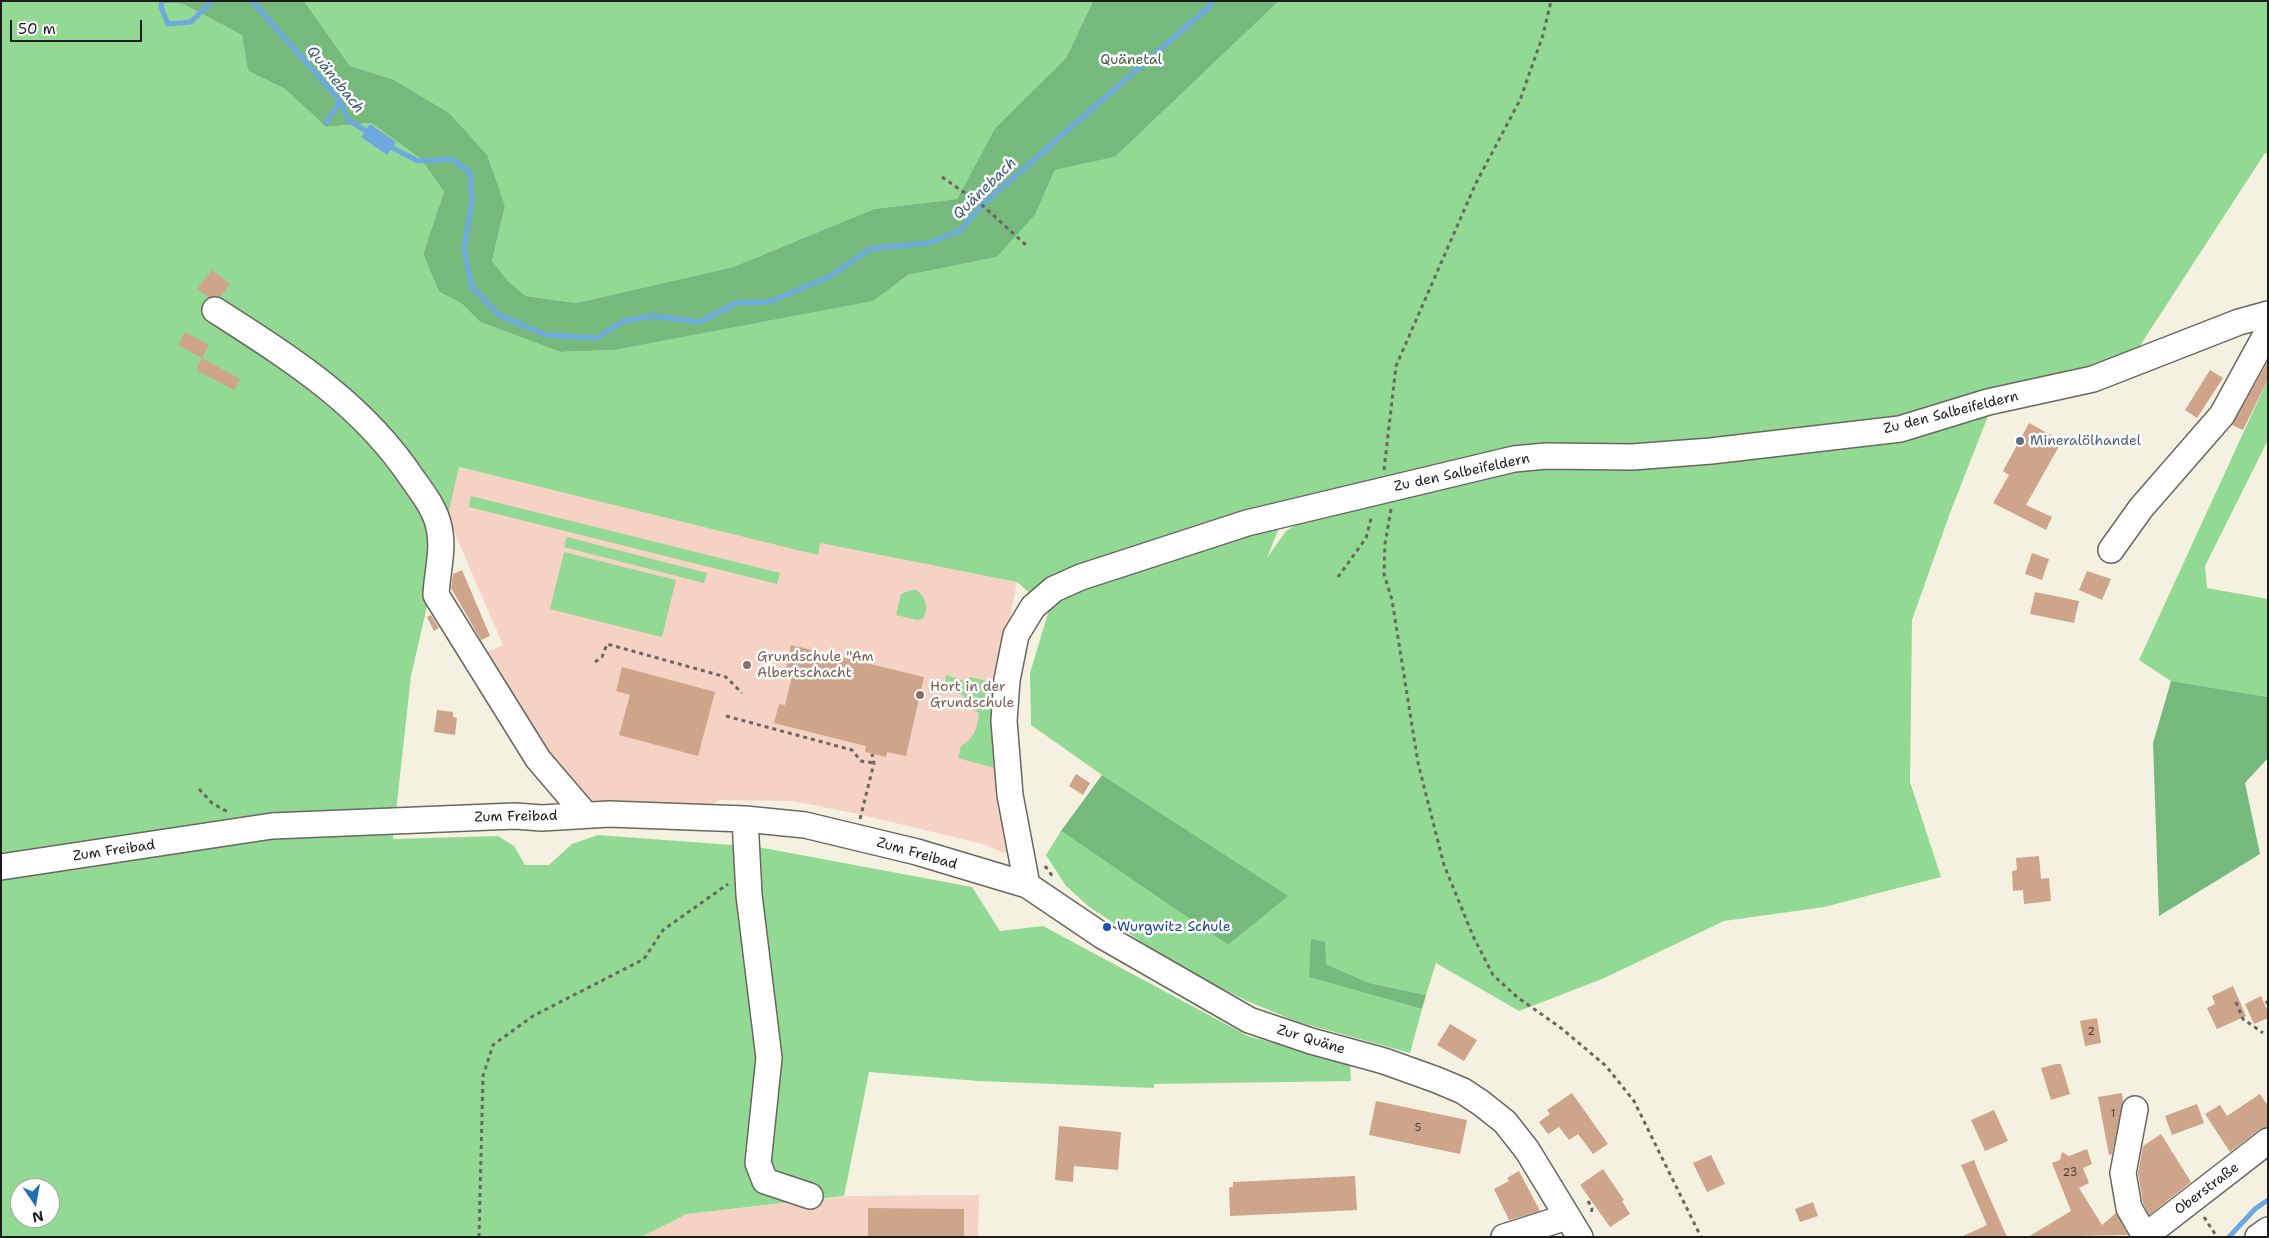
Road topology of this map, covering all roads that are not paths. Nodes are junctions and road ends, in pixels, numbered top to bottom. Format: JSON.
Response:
{"nodes":[{"id":1,"x":215,"y":310,"type":"dead end"},
{"id":2,"x":2268,"y":314,"type":"edge"},
{"id":3,"x":2268,"y":331,"type":"edge"},
{"id":4,"x":2111,"y":550,"type":"dead end"},
{"id":5,"x":585,"y":814,"type":"junction"},
{"id":6,"x":745,"y":819,"type":"junction"},
{"id":7,"x":1,"y":867,"type":"edge"},
{"id":8,"x":1026,"y":885,"type":"junction"},
{"id":9,"x":2135,"y":1109,"type":"dead end"},
{"id":10,"x":2268,"y":1141,"type":"edge"},
{"id":11,"x":810,"y":1196,"type":"dead end"},
{"id":12,"x":1579,"y":1224,"type":"edge"},
{"id":13,"x":2268,"y":1230,"type":"edge"},
{"id":14,"x":1504,"y":1237,"type":"edge"},
{"id":15,"x":2144,"y":1237,"type":"edge"},
{"id":16,"x":2258,"y":1237,"type":"edge"}],
"edges":[{"from":1,"to":5,"type":"street"},
{"from":2,"to":8,"type":"street","name":"Zu den Salbeifeldern"},
{"from":3,"to":4,"type":"street"},
{"from":5,"to":6,"type":"street","name":"Zum Freibad"},
{"from":5,"to":7,"type":"street","name":"Zum Freibad"},
{"from":6,"to":8,"type":"street","name":"Zum Freibad"},
{"from":6,"to":11,"type":"street"},
{"from":8,"to":12,"type":"street","name":"Zur Quäne"},
{"from":9,"to":15,"type":"street"},
{"from":10,"to":15,"type":"street","name":"Oberstraße"},
{"from":12,"to":14,"type":"street"},
{"from":13,"to":16,"type":"street"}]}
